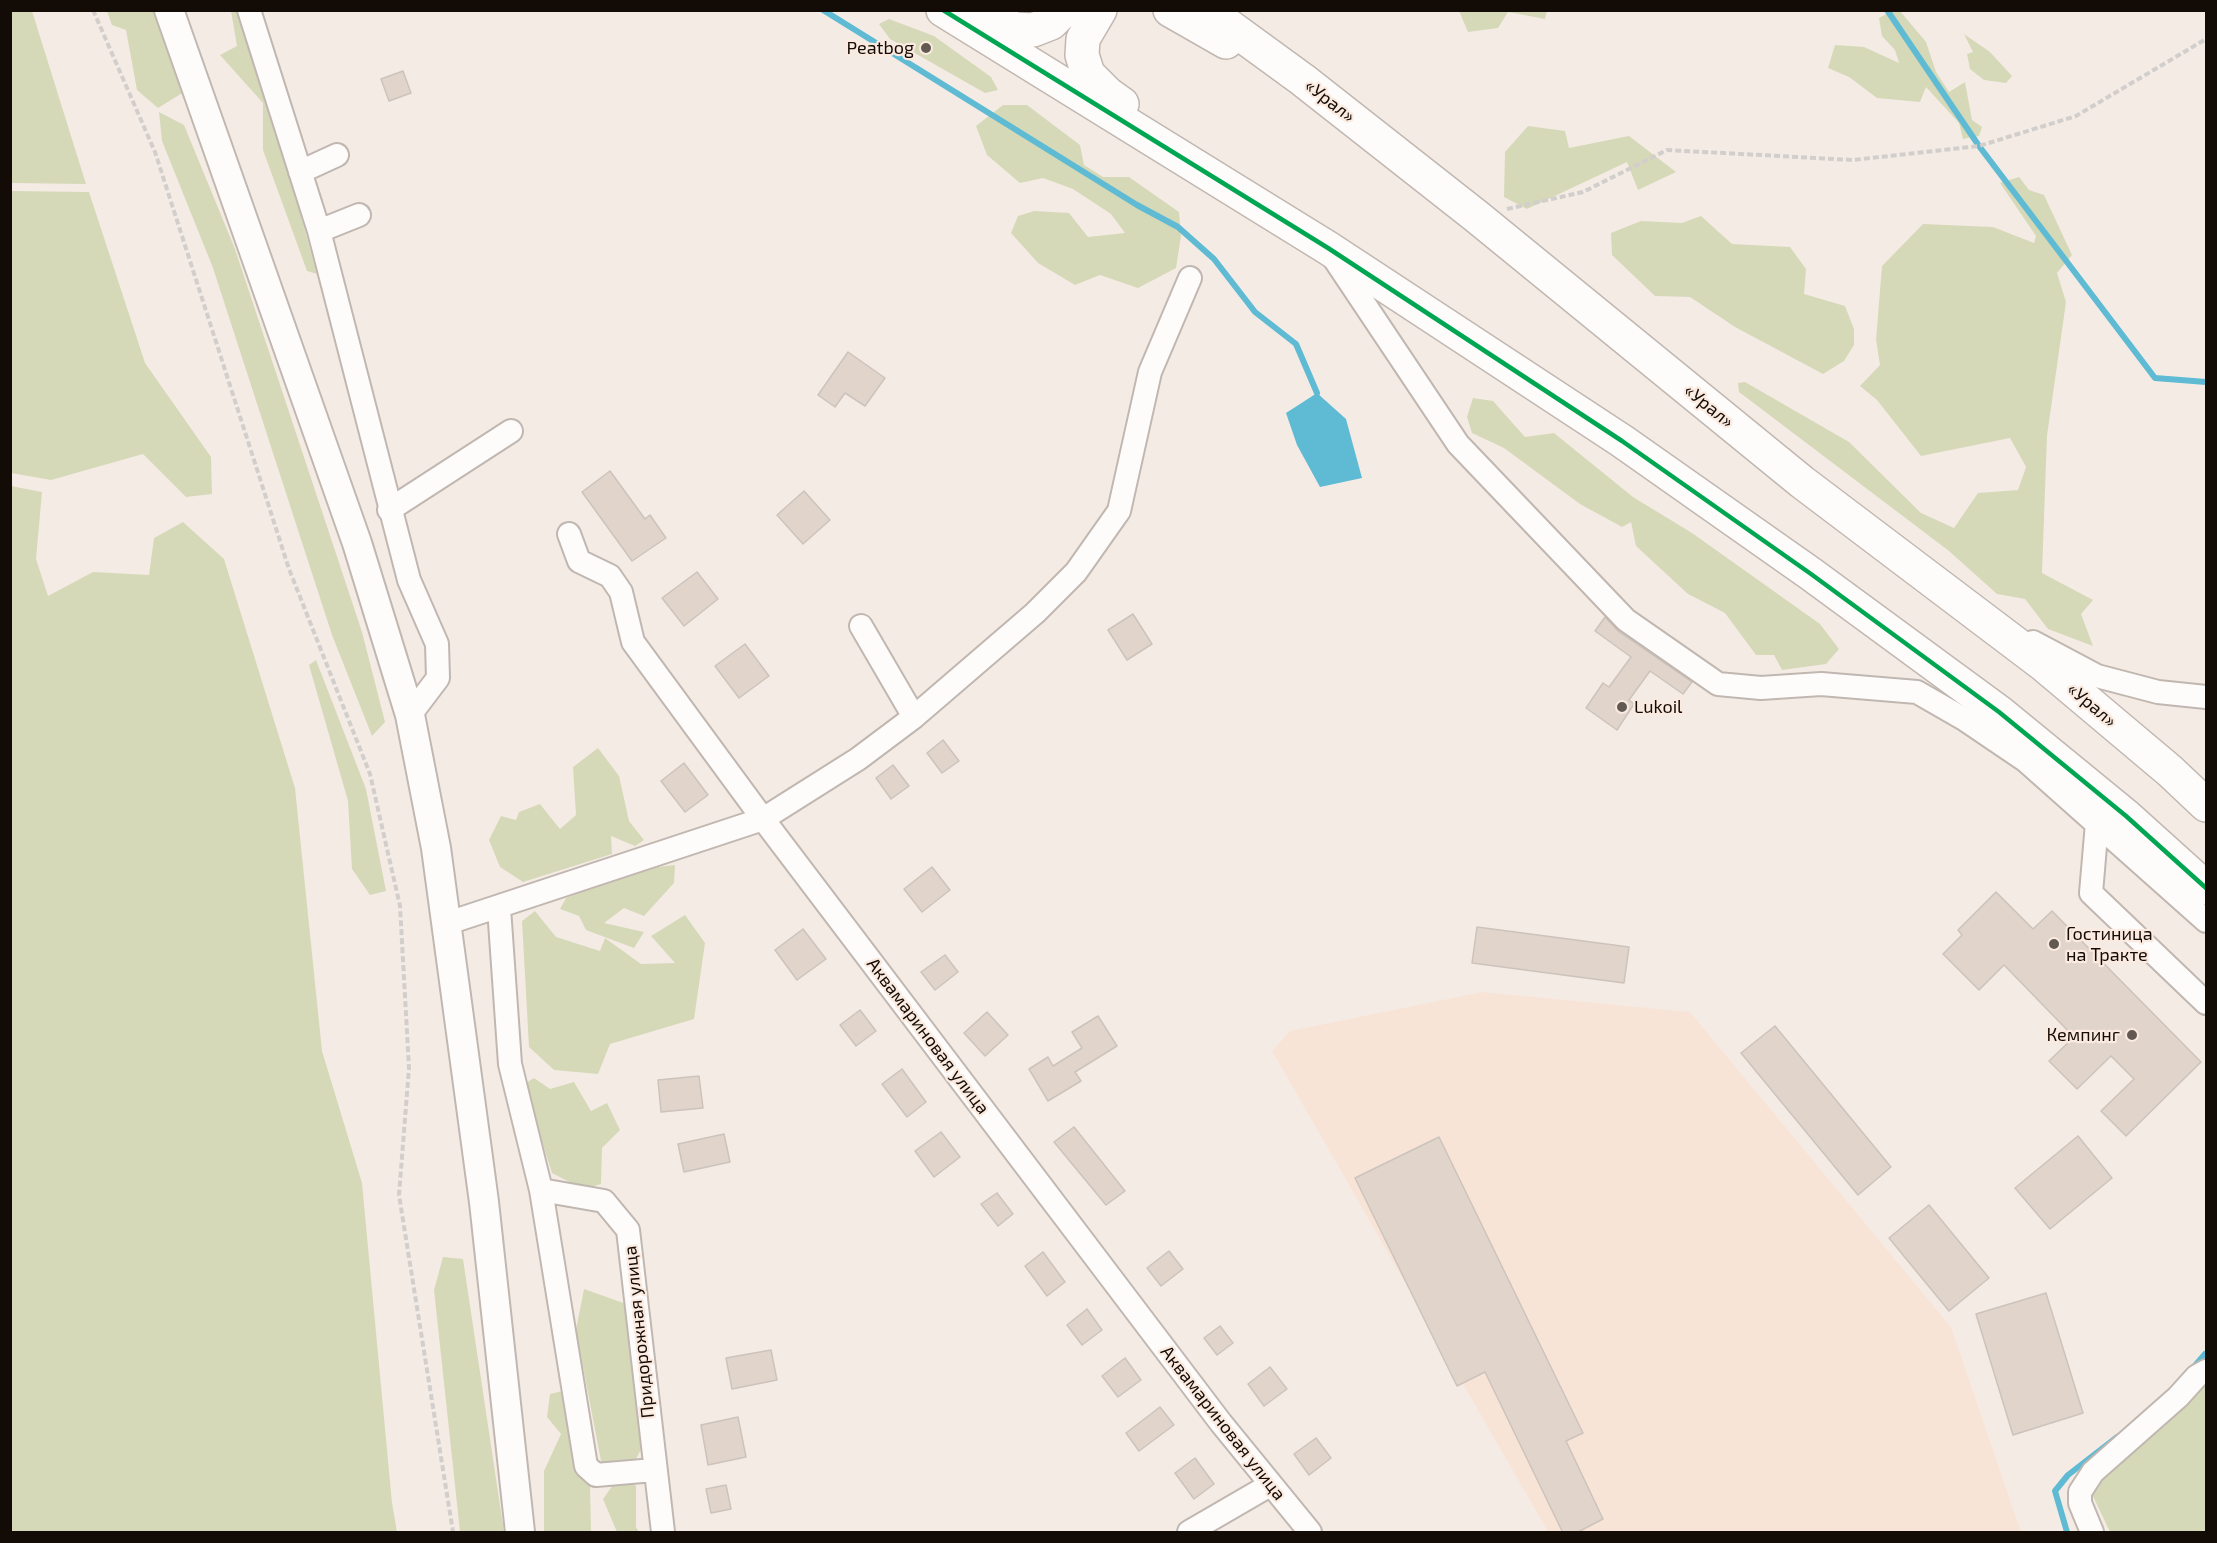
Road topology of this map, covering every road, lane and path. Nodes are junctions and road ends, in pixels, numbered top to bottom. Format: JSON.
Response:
{"nodes":[{"id":1,"x":93,"y":10,"type":"edge"},
{"id":2,"x":170,"y":10,"type":"edge"},
{"id":3,"x":249,"y":10,"type":"edge"},
{"id":4,"x":943,"y":10,"type":"edge"},
{"id":5,"x":976,"y":10,"type":"edge"},
{"id":6,"x":1064,"y":10,"type":"edge"},
{"id":7,"x":1100,"y":10,"type":"edge"},
{"id":8,"x":1170,"y":10,"type":"edge"},
{"id":9,"x":1207,"y":10,"type":"edge"},
{"id":10,"x":2206,"y":39,"type":"edge"},
{"id":11,"x":1303,"y":80,"type":"junction"},
{"id":12,"x":337,"y":155,"type":"dead end"},
{"id":13,"x":300,"y":172,"type":"junction"},
{"id":14,"x":1240,"y":196,"type":"junction"},
{"id":15,"x":359,"y":215,"type":"dead end"},
{"id":16,"x":1476,"y":216,"type":"junction"},
{"id":17,"x":319,"y":231,"type":"junction"},
{"id":18,"x":1328,"y":248,"type":"junction"},
{"id":19,"x":1191,"y":278,"type":"dead end"},
{"id":20,"x":511,"y":431,"type":"dead end"},
{"id":21,"x":390,"y":510,"type":"junction"},
{"id":22,"x":569,"y":534,"type":"dead end"},
{"id":23,"x":1977,"y":613,"type":"junction"},
{"id":24,"x":861,"y":626,"type":"dead end"},
{"id":25,"x":2206,"y":697,"type":"edge"},
{"id":26,"x":410,"y":715,"type":"junction"},
{"id":27,"x":914,"y":717,"type":"junction"},
{"id":28,"x":2206,"y":805,"type":"edge"},
{"id":29,"x":763,"y":819,"type":"junction"},
{"id":30,"x":2097,"y":823,"type":"junction"},
{"id":31,"x":2206,"y":888,"type":"edge"},
{"id":32,"x":499,"y":908,"type":"junction"},
{"id":33,"x":2206,"y":921,"type":"edge"},
{"id":34,"x":445,"y":924,"type":"junction"},
{"id":35,"x":2206,"y":1003,"type":"edge"},
{"id":36,"x":541,"y":1190,"type":"junction"},
{"id":37,"x":2206,"y":1371,"type":"edge"},
{"id":38,"x":654,"y":1470,"type":"junction"},
{"id":39,"x":1270,"y":1485,"type":"junction"},
{"id":40,"x":453,"y":1533,"type":"edge"},
{"id":41,"x":520,"y":1533,"type":"edge"},
{"id":42,"x":663,"y":1533,"type":"edge"},
{"id":43,"x":1189,"y":1533,"type":"edge"},
{"id":44,"x":1310,"y":1533,"type":"edge"},
{"id":45,"x":2092,"y":1533,"type":"edge"}],
"edges":[{"from":1,"to":40,"type":"path"},
{"from":2,"to":26,"type":"main road"},
{"from":3,"to":13,"type":"street"},
{"from":4,"to":14,"type":"highway"},
{"from":5,"to":6,"type":"highway"},
{"from":7,"to":14,"type":"highway"},
{"from":8,"to":11,"type":"highway"},
{"from":9,"to":11,"type":"highway","name":"«Урал»"},
{"from":10,"to":16,"type":"path"},
{"from":11,"to":16,"type":"highway","name":"«Урал»"},
{"from":12,"to":13,"type":"street"},
{"from":13,"to":17,"type":"street"},
{"from":14,"to":18,"type":"highway"},
{"from":15,"to":17,"type":"street"},
{"from":16,"to":23,"type":"highway","name":"«Урал»"},
{"from":17,"to":21,"type":"street"},
{"from":18,"to":30,"type":"street"},
{"from":18,"to":31,"type":"highway"},
{"from":19,"to":27,"type":"street"},
{"from":20,"to":21,"type":"street"},
{"from":21,"to":26,"type":"street"},
{"from":22,"to":29,"type":"street","name":"Аквамариновая улица"},
{"from":23,"to":25,"type":"street"},
{"from":23,"to":28,"type":"highway","name":"«Урал»"},
{"from":24,"to":27,"type":"street"},
{"from":26,"to":34,"type":"main road"},
{"from":27,"to":29,"type":"street"},
{"from":29,"to":32,"type":"street"},
{"from":29,"to":39,"type":"street","name":"Аквамариновая улица"},
{"from":30,"to":33,"type":"street"},
{"from":30,"to":35,"type":"street"},
{"from":32,"to":34,"type":"street"},
{"from":32,"to":36,"type":"street"},
{"from":34,"to":41,"type":"main road"},
{"from":36,"to":38,"type":"street","name":"Придорожная улица"},
{"from":36,"to":38,"type":"street"},
{"from":37,"to":45,"type":"street"},
{"from":38,"to":42,"type":"street","name":"Придорожная улица"},
{"from":39,"to":43,"type":"street"},
{"from":39,"to":44,"type":"street","name":"Аквамариновая улица"}]}
